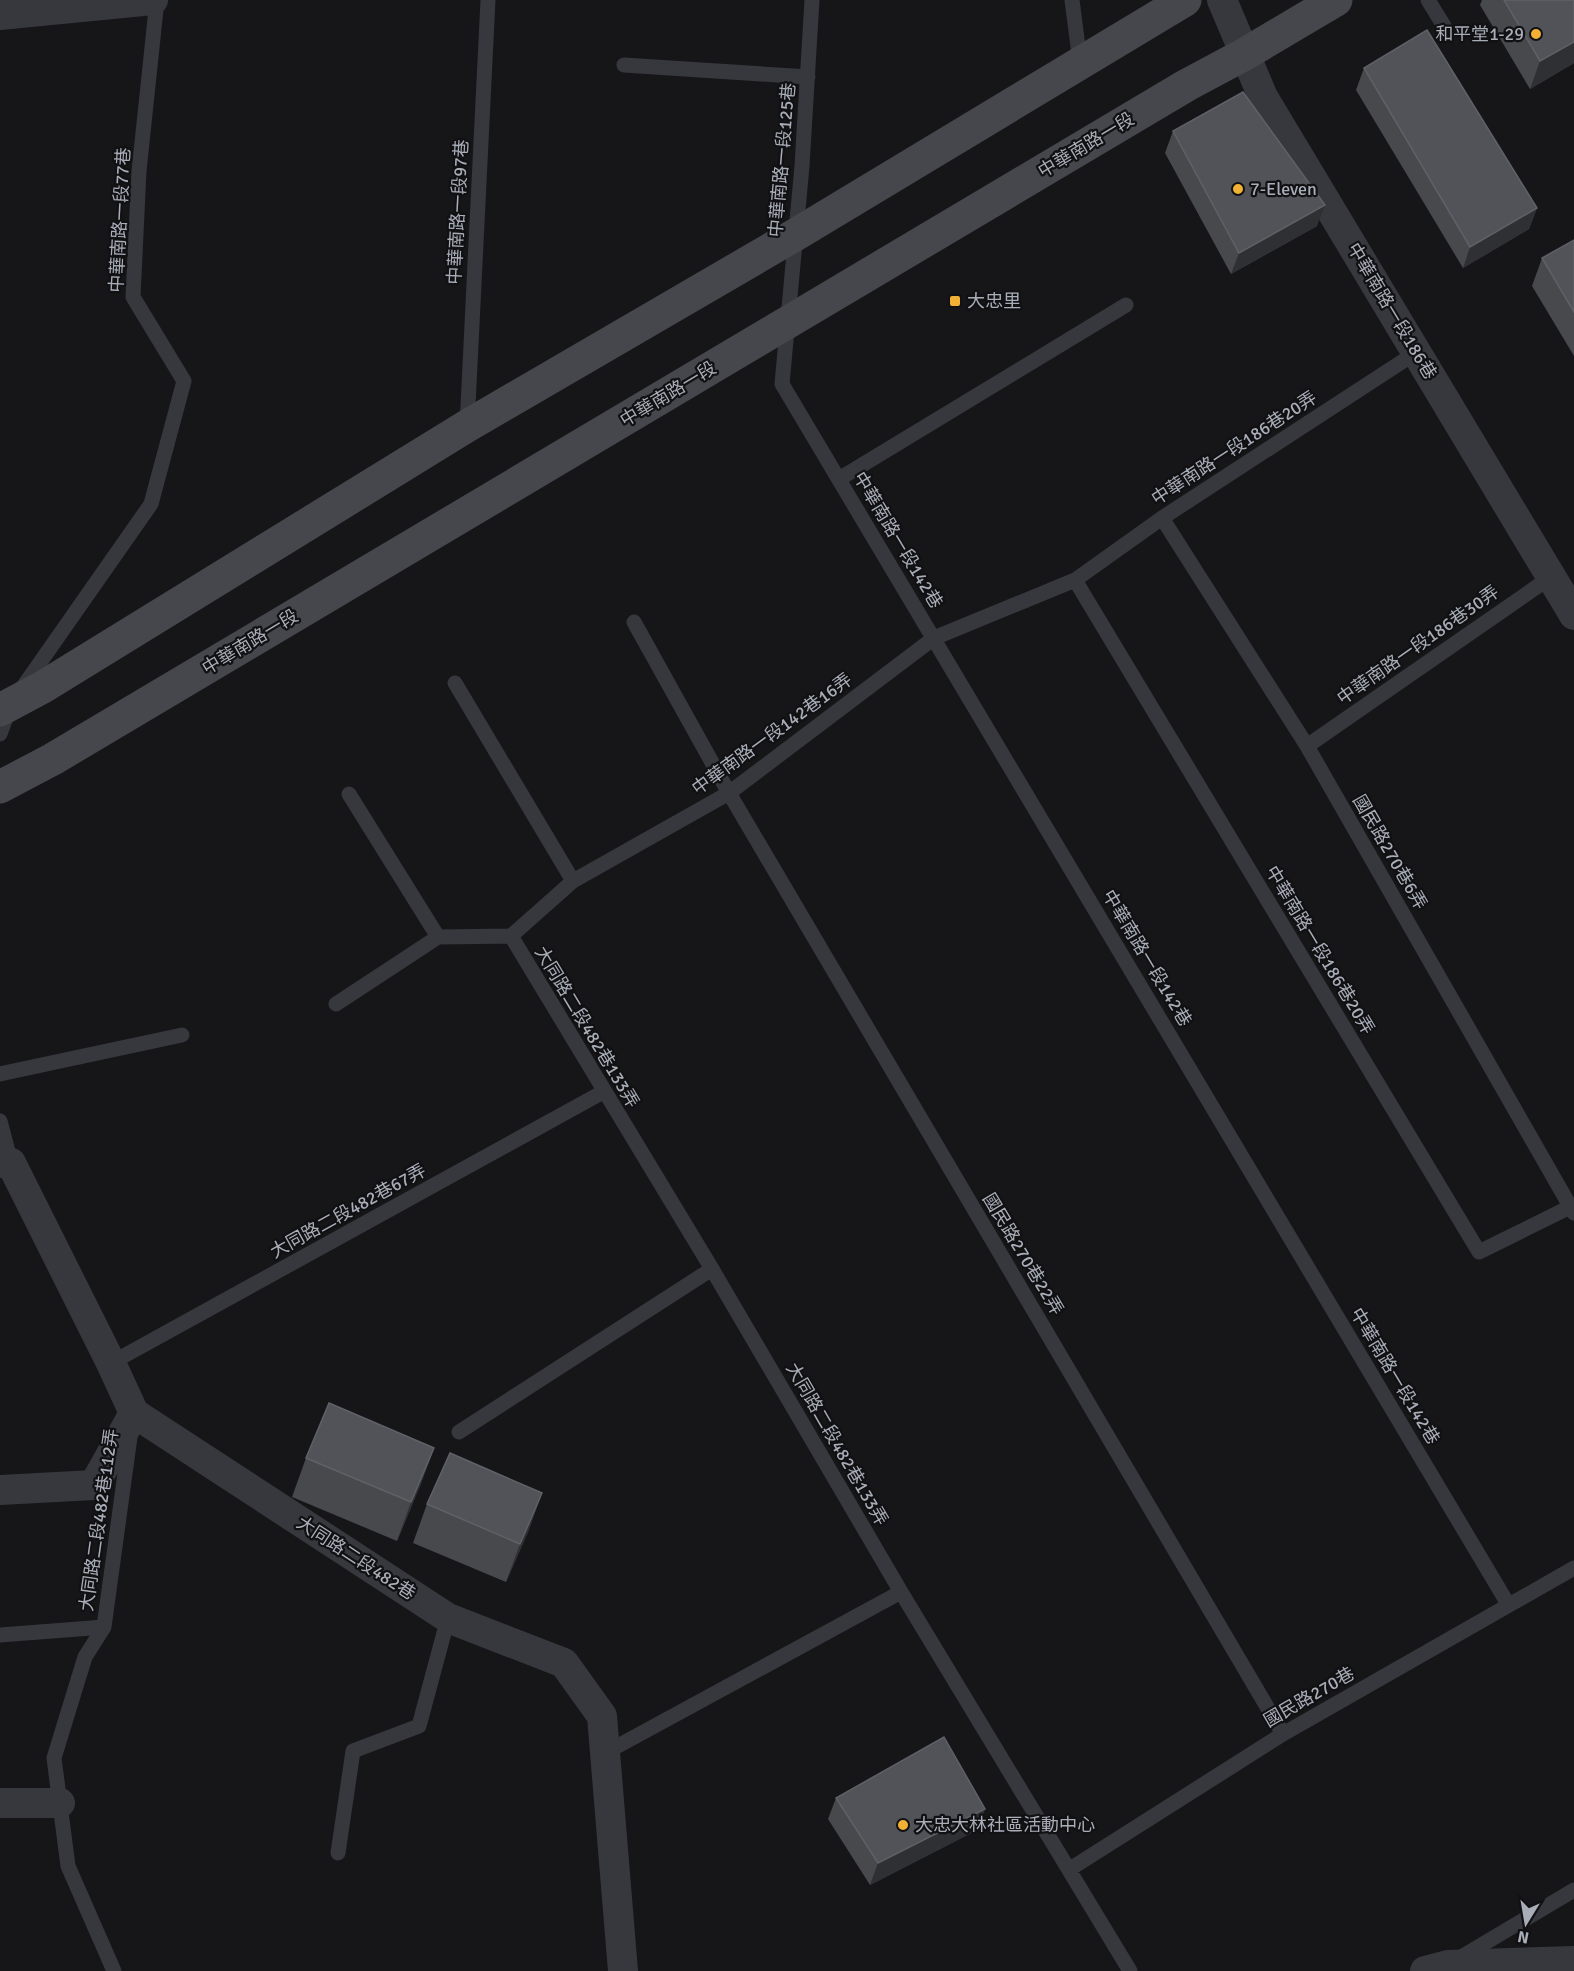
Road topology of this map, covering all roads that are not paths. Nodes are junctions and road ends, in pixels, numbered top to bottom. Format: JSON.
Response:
{"nodes":[{"id":1,"x":155,"y":0,"type":"edge"},
{"id":2,"x":488,"y":0,"type":"edge"},
{"id":3,"x":812,"y":0,"type":"edge"},
{"id":4,"x":1072,"y":0,"type":"edge"},
{"id":5,"x":1185,"y":0,"type":"edge"},
{"id":6,"x":1222,"y":0,"type":"edge"},
{"id":7,"x":1336,"y":0,"type":"edge"},
{"id":8,"x":1428,"y":0,"type":"edge"},
{"id":9,"x":0,"y":15,"type":"edge"},
{"id":10,"x":1444,"y":26,"type":"dead end"},
{"id":11,"x":1245,"y":54,"type":"junction"},
{"id":12,"x":1080,"y":62,"type":"junction"},
{"id":13,"x":624,"y":65,"type":"dead end"},
{"id":14,"x":808,"y":77,"type":"junction"},
{"id":15,"x":795,"y":234,"type":"junction"},
{"id":16,"x":1126,"y":305,"type":"dead end"},
{"id":17,"x":787,"y":324,"type":"junction"},
{"id":18,"x":1417,"y":352,"type":"junction"},
{"id":19,"x":467,"y":426,"type":"junction"},
{"id":20,"x":839,"y":479,"type":"junction"},
{"id":21,"x":1161,"y":518,"type":"junction"},
{"id":22,"x":1551,"y":577,"type":"junction"},
{"id":23,"x":1075,"y":580,"type":"junction"},
{"id":24,"x":1574,"y":615,"type":"edge"},
{"id":25,"x":634,"y":622,"type":"dead end"},
{"id":26,"x":934,"y":638,"type":"junction"},
{"id":27,"x":455,"y":683,"type":"dead end"},
{"id":28,"x":4,"y":716,"type":"edge"},
{"id":29,"x":1307,"y":746,"type":"junction"},
{"id":30,"x":0,"y":787,"type":"edge"},
{"id":31,"x":349,"y":794,"type":"dead end"},
{"id":32,"x":729,"y":794,"type":"junction"},
{"id":33,"x":573,"y":881,"type":"junction"},
{"id":34,"x":511,"y":936,"type":"junction"},
{"id":35,"x":438,"y":937,"type":"junction"},
{"id":36,"x":336,"y":1004,"type":"dead end"},
{"id":37,"x":182,"y":1035,"type":"dead end"},
{"id":38,"x":0,"y":1074,"type":"edge"},
{"id":39,"x":603,"y":1092,"type":"junction"},
{"id":40,"x":0,"y":1121,"type":"edge"},
{"id":41,"x":5,"y":1163,"type":"edge"},
{"id":42,"x":1572,"y":1210,"type":"edge"},
{"id":43,"x":712,"y":1269,"type":"junction"},
{"id":44,"x":111,"y":1363,"type":"junction"},
{"id":45,"x":134,"y":1413,"type":"junction"},
{"id":46,"x":459,"y":1431,"type":"dead end"},
{"id":47,"x":0,"y":1490,"type":"edge"},
{"id":48,"x":1574,"y":1568,"type":"edge"},
{"id":49,"x":901,"y":1592,"type":"junction"},
{"id":50,"x":1508,"y":1604,"type":"junction"},
{"id":51,"x":448,"y":1618,"type":"junction"},
{"id":52,"x":104,"y":1627,"type":"junction"},
{"id":53,"x":0,"y":1635,"type":"edge"},
{"id":54,"x":1283,"y":1734,"type":"junction"},
{"id":55,"x":605,"y":1753,"type":"junction"},
{"id":56,"x":0,"y":1803,"type":"edge"},
{"id":57,"x":60,"y":1803,"type":"junction"},
{"id":58,"x":338,"y":1853,"type":"dead end"},
{"id":59,"x":1070,"y":1869,"type":"junction"},
{"id":60,"x":1574,"y":1890,"type":"edge"},
{"id":61,"x":1574,"y":1961,"type":"edge"},
{"id":62,"x":1436,"y":1968,"type":"edge"},
{"id":63,"x":114,"y":1971,"type":"edge"},
{"id":64,"x":623,"y":1971,"type":"edge"},
{"id":65,"x":1130,"y":1971,"type":"edge"}],
"edges":[{"from":1,"to":9,"type":"street"},
{"from":1,"to":28,"type":"lane","name":"中華南路一段77巷"},
{"from":2,"to":19,"type":"lane","name":"中華南路一段97巷"},
{"from":3,"to":14,"type":"lane","name":"中華南路一段125巷"},
{"from":4,"to":12,"type":"lane"},
{"from":5,"to":12,"type":"street"},
{"from":6,"to":11,"type":"street","name":"中華南路一段186巷"},
{"from":7,"to":11,"type":"street","name":"中華南路一段"},
{"from":8,"to":10,"type":"lane"},
{"from":11,"to":17,"type":"street","name":"中華南路一段"},
{"from":11,"to":18,"type":"street","name":"中華南路一段186巷"},
{"from":12,"to":15,"type":"street"},
{"from":13,"to":14,"type":"lane"},
{"from":14,"to":15,"type":"lane","name":"中華南路一段125巷"},
{"from":15,"to":17,"type":"lane","name":"中華南路一段125巷"},
{"from":15,"to":19,"type":"street"},
{"from":16,"to":20,"type":"lane"},
{"from":17,"to":20,"type":"lane","name":"中華南路一段142巷"},
{"from":17,"to":30,"type":"street","name":"中華南路一段"},
{"from":18,"to":21,"type":"lane","name":"中華南路一段186巷20弄"},
{"from":18,"to":22,"type":"street","name":"中華南路一段186巷"},
{"from":19,"to":28,"type":"street"},
{"from":20,"to":26,"type":"lane","name":"中華南路一段142巷"},
{"from":21,"to":23,"type":"lane","name":"中華南路一段186巷20弄"},
{"from":21,"to":29,"type":"lane","name":"國民路270巷6弄"},
{"from":22,"to":24,"type":"street","name":"中華南路一段186巷"},
{"from":22,"to":29,"type":"lane","name":"中華南路一段186巷30弄"},
{"from":23,"to":26,"type":"lane","name":"中華南路一段186巷20弄"},
{"from":23,"to":42,"type":"lane","name":"中華南路一段186巷20弄"},
{"from":25,"to":32,"type":"lane","name":"國民路270巷22弄"},
{"from":26,"to":32,"type":"lane","name":"中華南路一段142巷16弄"},
{"from":26,"to":50,"type":"lane","name":"中華南路一段142巷"},
{"from":27,"to":33,"type":"lane"},
{"from":29,"to":42,"type":"lane","name":"國民路270巷6弄"},
{"from":31,"to":35,"type":"lane"},
{"from":32,"to":33,"type":"lane","name":"中華南路一段142巷16弄"},
{"from":32,"to":54,"type":"lane","name":"國民路270巷22弄"},
{"from":33,"to":34,"type":"lane","name":"中華南路一段142巷16弄"},
{"from":34,"to":35,"type":"lane"},
{"from":34,"to":39,"type":"lane","name":"大同路二段482巷133弄"},
{"from":35,"to":36,"type":"lane"},
{"from":37,"to":38,"type":"lane"},
{"from":39,"to":43,"type":"lane","name":"大同路二段482巷133弄"},
{"from":39,"to":44,"type":"lane","name":"大同路二段482巷67弄"},
{"from":40,"to":41,"type":"lane"},
{"from":41,"to":44,"type":"street"},
{"from":43,"to":46,"type":"lane"},
{"from":43,"to":49,"type":"lane","name":"大同路二段482巷133弄"},
{"from":44,"to":45,"type":"street"},
{"from":45,"to":47,"type":"street"},
{"from":45,"to":51,"type":"street","name":"大同路二段482巷"},
{"from":45,"to":52,"type":"lane","name":"大同路二段482巷112弄"},
{"from":48,"to":50,"type":"lane","name":"國民路270巷"},
{"from":49,"to":55,"type":"lane"},
{"from":49,"to":59,"type":"lane","name":"大同路二段482巷133弄"},
{"from":50,"to":54,"type":"lane","name":"國民路270巷"},
{"from":51,"to":55,"type":"street","name":"大同路二段482巷"},
{"from":51,"to":58,"type":"lane"},
{"from":52,"to":53,"type":"lane"},
{"from":52,"to":57,"type":"lane","name":"大同路二段482巷112弄"},
{"from":54,"to":59,"type":"lane","name":"國民路270巷"},
{"from":55,"to":64,"type":"street","name":"大同路二段482巷"},
{"from":56,"to":57,"type":"street"},
{"from":57,"to":63,"type":"lane","name":"大同路二段482巷112弄"},
{"from":59,"to":65,"type":"lane","name":"大同路二段482巷133弄"},
{"from":60,"to":62,"type":"lane"},
{"from":61,"to":62,"type":"street"}]}
